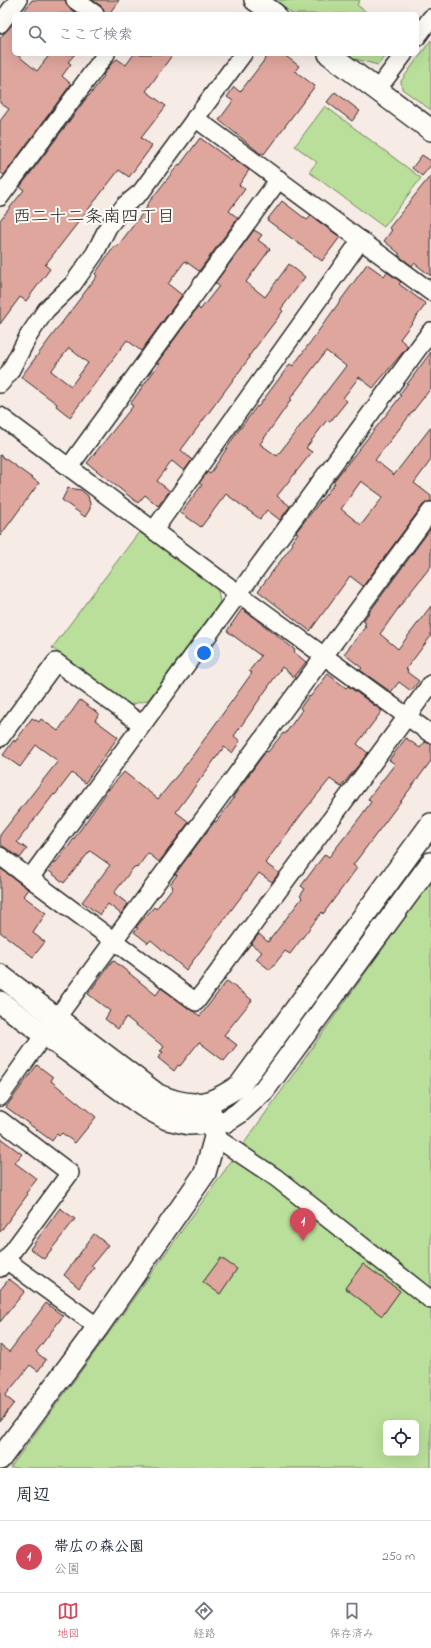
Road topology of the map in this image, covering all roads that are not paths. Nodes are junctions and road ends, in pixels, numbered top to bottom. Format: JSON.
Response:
{"nodes":[{"id":1,"x":18,"y":0,"type":"edge"},
{"id":2,"x":75,"y":0,"type":"edge"},
{"id":3,"x":256,"y":0,"type":"edge"},
{"id":4,"x":92,"y":12,"type":"edge"},
{"id":5,"x":271,"y":12,"type":"edge"},
{"id":6,"x":431,"y":18,"type":"edge"},
{"id":7,"x":0,"y":24,"type":"edge"},
{"id":8,"x":419,"y":34,"type":"edge"},
{"id":9,"x":105,"y":56,"type":"edge"},
{"id":10,"x":242,"y":56,"type":"edge"},
{"id":11,"x":331,"y":56,"type":"edge"},
{"id":12,"x":402,"y":56,"type":"edge"},
{"id":13,"x":377,"y":90,"type":"junction"},
{"id":14,"x":195,"y":118,"type":"junction"},
{"id":15,"x":431,"y":130,"type":"edge"},
{"id":16,"x":279,"y":179,"type":"junction"},
{"id":17,"x":0,"y":197,"type":"edge"},
{"id":18,"x":361,"y":240,"type":"junction"},
{"id":19,"x":431,"y":292,"type":"edge"},
{"id":20,"x":431,"y":331,"type":"edge"},
{"id":21,"x":0,"y":384,"type":"edge"},
{"id":22,"x":0,"y":416,"type":"edge"},
{"id":23,"x":69,"y":467,"type":"junction"},
{"id":24,"x":431,"y":512,"type":"edge"},
{"id":25,"x":154,"y":530,"type":"junction"},
{"id":26,"x":239,"y":594,"type":"junction"},
{"id":27,"x":324,"y":656,"type":"junction"},
{"id":28,"x":431,"y":684,"type":"edge"},
{"id":29,"x":407,"y":717,"type":"junction"},
{"id":30,"x":141,"y":724,"type":"junction"},
{"id":31,"x":431,"y":734,"type":"edge"},
{"id":32,"x":0,"y":738,"type":"edge"},
{"id":33,"x":431,"y":824,"type":"edge"},
{"id":34,"x":0,"y":856,"type":"edge"},
{"id":35,"x":431,"y":863,"type":"edge"},
{"id":36,"x":30,"y":878,"type":"junction"},
{"id":37,"x":114,"y":940,"type":"junction"},
{"id":38,"x":0,"y":975,"type":"edge"},
{"id":39,"x":0,"y":1002,"type":"edge"},
{"id":40,"x":57,"y":1018,"type":"junction"},
{"id":41,"x":44,"y":1035,"type":"junction"},
{"id":42,"x":0,"y":1096,"type":"edge"},
{"id":43,"x":208,"y":1103,"type":"junction"},
{"id":44,"x":0,"y":1120,"type":"edge"},
{"id":45,"x":213,"y":1130,"type":"junction"},
{"id":46,"x":3,"y":1264,"type":"edge"},
{"id":47,"x":431,"y":1300,"type":"edge"},
{"id":48,"x":98,"y":1327,"type":"junction"},
{"id":49,"x":0,"y":1459,"type":"edge"}],
"edges":[{"from":1,"to":7,"type":"street"},
{"from":2,"to":4,"type":"street"},
{"from":3,"to":5,"type":"street"},
{"from":6,"to":8,"type":"street"},
{"from":9,"to":17,"type":"street"},
{"from":10,"to":14,"type":"street"},
{"from":11,"to":13,"type":"street"},
{"from":12,"to":13,"type":"street"},
{"from":13,"to":15,"type":"street"},
{"from":14,"to":16,"type":"street"},
{"from":14,"to":21,"type":"street"},
{"from":16,"to":18,"type":"street"},
{"from":16,"to":23,"type":"street"},
{"from":18,"to":19,"type":"street"},
{"from":18,"to":25,"type":"street"},
{"from":20,"to":26,"type":"street"},
{"from":22,"to":23,"type":"street"},
{"from":23,"to":25,"type":"street"},
{"from":24,"to":27,"type":"street"},
{"from":25,"to":26,"type":"street"},
{"from":26,"to":27,"type":"street"},
{"from":26,"to":30,"type":"street"},
{"from":27,"to":29,"type":"street"},
{"from":27,"to":37,"type":"street"},
{"from":28,"to":29,"type":"street"},
{"from":29,"to":31,"type":"street"},
{"from":29,"to":37,"type":"street"},
{"from":30,"to":32,"type":"street"},
{"from":30,"to":36,"type":"street"},
{"from":33,"to":43,"type":"street"},
{"from":34,"to":36,"type":"street"},
{"from":35,"to":45,"type":"street"},
{"from":36,"to":37,"type":"street"},
{"from":37,"to":40,"type":"street"},
{"from":38,"to":40,"type":"street"},
{"from":39,"to":41,"type":"street"},
{"from":40,"to":41,"type":"street"},
{"from":40,"to":43,"type":"street"},
{"from":41,"to":42,"type":"street"},
{"from":41,"to":45,"type":"street"},
{"from":43,"to":45,"type":"street"},
{"from":44,"to":46,"type":"street"},
{"from":45,"to":47,"type":"street"},
{"from":45,"to":48,"type":"street"},
{"from":46,"to":48,"type":"street"},
{"from":48,"to":49,"type":"street"}]}
